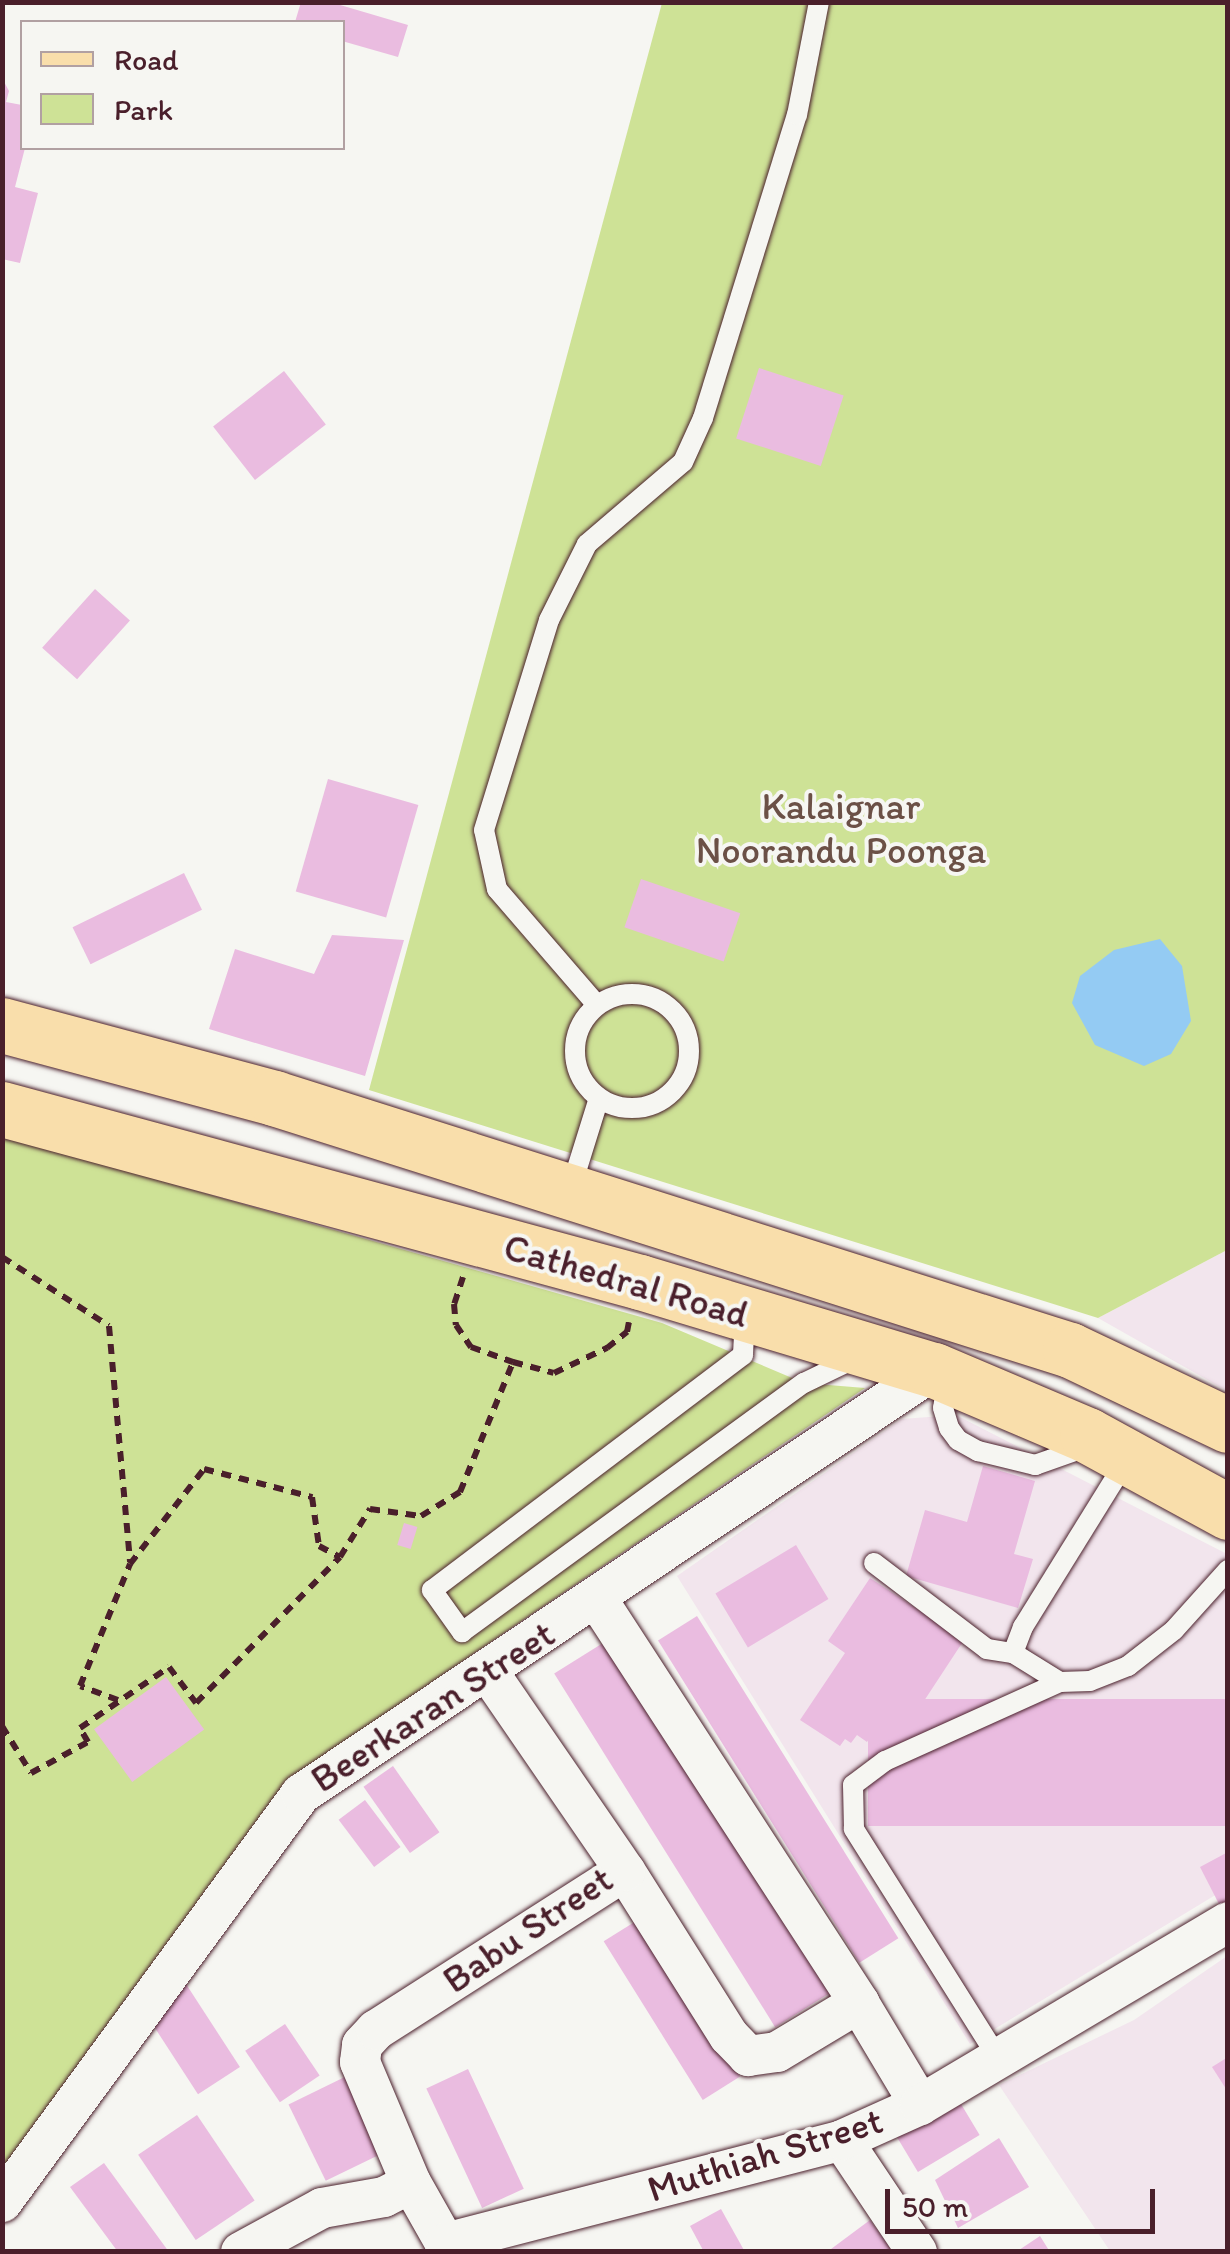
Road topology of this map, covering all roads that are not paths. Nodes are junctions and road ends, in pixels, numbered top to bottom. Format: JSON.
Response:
{"nodes":[{"id":1,"x":820,"y":2,"type":"edge"},
{"id":2,"x":598,"y":1005,"type":"junction"},
{"id":3,"x":2,"y":1025,"type":"edge"},
{"id":4,"x":599,"y":1098,"type":"junction"},
{"id":5,"x":2,"y":1109,"type":"edge"},
{"id":6,"x":570,"y":1192,"type":"junction"},
{"id":7,"x":745,"y":1315,"type":"junction"},
{"id":8,"x":871,"y":1351,"type":"junction"},
{"id":9,"x":941,"y":1373,"type":"junction"},
{"id":10,"x":1228,"y":1425,"type":"edge"},
{"id":11,"x":1114,"y":1449,"type":"junction"},
{"id":12,"x":1228,"y":1512,"type":"edge"},
{"id":13,"x":874,"y":1563,"type":"dead end"},
{"id":14,"x":1228,"y":1570,"type":"edge"},
{"id":15,"x":596,"y":1600,"type":"junction"},
{"id":16,"x":1013,"y":1653,"type":"junction"},
{"id":17,"x":486,"y":1670,"type":"junction"},
{"id":18,"x":1060,"y":1682,"type":"junction"},
{"id":19,"x":625,"y":1871,"type":"junction"},
{"id":20,"x":1228,"y":1922,"type":"edge"},
{"id":21,"x":860,"y":2003,"type":"junction"},
{"id":22,"x":998,"y":2058,"type":"junction"},
{"id":23,"x":920,"y":2105,"type":"junction"},
{"id":24,"x":842,"y":2140,"type":"junction"},
{"id":25,"x":411,"y":2183,"type":"junction"},
{"id":26,"x":2,"y":2202,"type":"edge"},
{"id":27,"x":446,"y":2247,"type":"edge"},
{"id":28,"x":241,"y":2252,"type":"edge"},
{"id":29,"x":917,"y":2252,"type":"edge"}],
"edges":[{"from":1,"to":2,"type":"lane"},
{"from":2,"to":4,"type":"lane"},
{"from":2,"to":4,"type":"lane"},
{"from":3,"to":6,"type":"main road","name":"Cathedral Road"},
{"from":4,"to":6,"type":"lane"},
{"from":5,"to":7,"type":"main road","name":"Cathedral Road"},
{"from":6,"to":10,"type":"main road","name":"Cathedral Road"},
{"from":7,"to":8,"type":"main road","name":"Cathedral Road"},
{"from":7,"to":8,"type":"lane"},
{"from":8,"to":9,"type":"main road","name":"Cathedral Road"},
{"from":9,"to":11,"type":"main road","name":"Cathedral Road"},
{"from":9,"to":15,"type":"street","name":"Beerkaran Street"},
{"from":11,"to":12,"type":"main road","name":"Cathedral Road"},
{"from":11,"to":16,"type":"lane"},
{"from":13,"to":16,"type":"lane"},
{"from":14,"to":18,"type":"lane"},
{"from":15,"to":17,"type":"street","name":"Beerkaran Street"},
{"from":15,"to":21,"type":"street"},
{"from":16,"to":18,"type":"lane"},
{"from":17,"to":19,"type":"street","name":"Babu Street"},
{"from":17,"to":26,"type":"street","name":"Beerkaran Street"},
{"from":18,"to":22,"type":"lane"},
{"from":19,"to":21,"type":"street"},
{"from":19,"to":25,"type":"street","name":"Babu Street"},
{"from":20,"to":22,"type":"street","name":"Muthiah Street"},
{"from":21,"to":23,"type":"street"},
{"from":22,"to":23,"type":"street","name":"Muthiah Street"},
{"from":23,"to":24,"type":"street","name":"Muthiah Street"},
{"from":24,"to":27,"type":"street","name":"Muthiah Street"},
{"from":24,"to":29,"type":"street"},
{"from":25,"to":27,"type":"street","name":"Babu Street"},
{"from":25,"to":28,"type":"street"}]}
